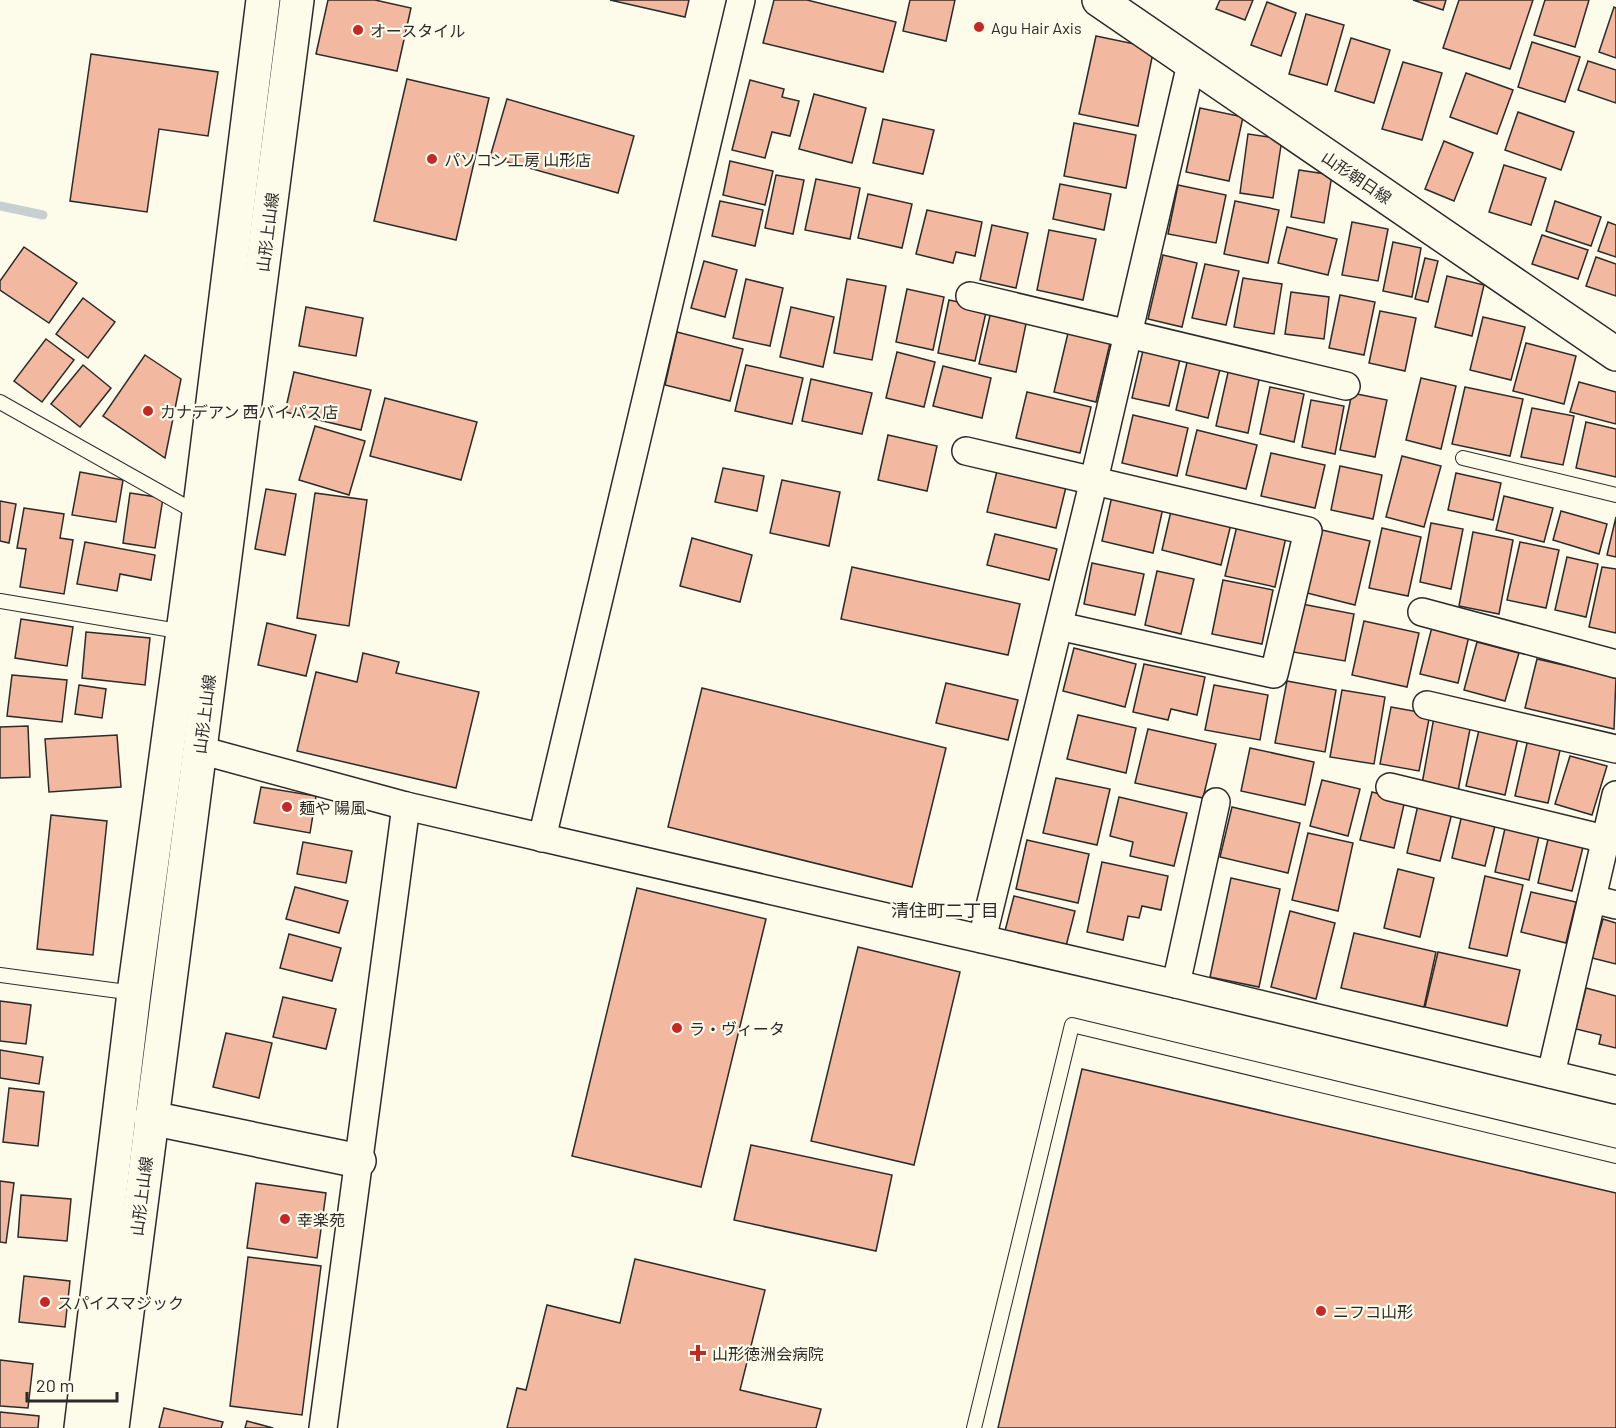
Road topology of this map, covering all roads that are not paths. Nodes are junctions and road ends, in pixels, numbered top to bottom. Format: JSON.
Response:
{"nodes":[{"id":1,"x":263,"y":0,"type":"edge"},
{"id":2,"x":297,"y":0,"type":"edge"},
{"id":3,"x":741,"y":0,"type":"edge"},
{"id":4,"x":1099,"y":0,"type":"edge"},
{"id":5,"x":1191,"y":64,"type":"junction"},
{"id":6,"x":970,"y":296,"type":"dead end"},
{"id":7,"x":1127,"y":333,"type":"junction"},
{"id":8,"x":1616,"y":354,"type":"edge"},
{"id":9,"x":1346,"y":386,"type":"dead end"},
{"id":10,"x":0,"y":402,"type":"edge"},
{"id":11,"x":966,"y":451,"type":"dead end"},
{"id":12,"x":1463,"y":458,"type":"dead end"},
{"id":13,"x":1094,"y":480,"type":"junction"},
{"id":14,"x":1616,"y":495,"type":"edge"},
{"id":15,"x":199,"y":514,"type":"junction"},
{"id":16,"x":0,"y":602,"type":"edge"},
{"id":17,"x":1422,"y":612,"type":"dead end"},
{"id":18,"x":1059,"y":626,"type":"junction"},
{"id":19,"x":184,"y":632,"type":"junction"},
{"id":20,"x":1616,"y":664,"type":"edge"},
{"id":21,"x":1427,"y":705,"type":"dead end"},
{"id":22,"x":1616,"y":749,"type":"edge"},
{"id":23,"x":200,"y":750,"type":"junction"},
{"id":24,"x":1390,"y":787,"type":"dead end"},
{"id":25,"x":1616,"y":795,"type":"edge"},
{"id":26,"x":1216,"y":802,"type":"dead end"},
{"id":27,"x":406,"y":806,"type":"junction"},
{"id":28,"x":542,"y":838,"type":"junction"},
{"id":29,"x":1605,"y":839,"type":"junction"},
{"id":30,"x":1604,"y":902,"type":"edge"},
{"id":31,"x":982,"y":939,"type":"junction"},
{"id":32,"x":0,"y":975,"type":"edge"},
{"id":33,"x":1176,"y":984,"type":"junction"},
{"id":34,"x":134,"y":993,"type":"junction"},
{"id":35,"x":1551,"y":1074,"type":"junction"},
{"id":36,"x":1616,"y":1090,"type":"edge"},
{"id":37,"x":152,"y":1118,"type":"junction"},
{"id":38,"x":1616,"y":1156,"type":"edge"},
{"id":39,"x":358,"y":1161,"type":"junction"},
{"id":40,"x":81,"y":1428,"type":"edge"},
{"id":41,"x":112,"y":1428,"type":"edge"},
{"id":42,"x":323,"y":1428,"type":"edge"},
{"id":43,"x":974,"y":1428,"type":"edge"}],
"edges":[{"from":1,"to":15,"type":"main road","name":"山形上山線"},
{"from":2,"to":23,"type":"main road","name":"山形上山線"},
{"from":3,"to":28,"type":"street"},
{"from":4,"to":5,"type":"main road","name":"山形朝日線"},
{"from":5,"to":7,"type":"street"},
{"from":5,"to":8,"type":"main road","name":"山形朝日線"},
{"from":6,"to":7,"type":"street"},
{"from":7,"to":9,"type":"street"},
{"from":7,"to":13,"type":"street"},
{"from":10,"to":15,"type":"lane"},
{"from":11,"to":13,"type":"street"},
{"from":12,"to":14,"type":"lane"},
{"from":13,"to":18,"type":"street"},
{"from":13,"to":18,"type":"street"},
{"from":15,"to":19,"type":"main road","name":"山形上山線"},
{"from":16,"to":19,"type":"lane"},
{"from":17,"to":20,"type":"street"},
{"from":18,"to":31,"type":"street"},
{"from":19,"to":34,"type":"main road","name":"山形上山線"},
{"from":21,"to":22,"type":"street"},
{"from":23,"to":27,"type":"street"},
{"from":23,"to":37,"type":"main road","name":"山形上山線"},
{"from":24,"to":29,"type":"street"},
{"from":25,"to":29,"type":"street"},
{"from":26,"to":33,"type":"street"},
{"from":27,"to":28,"type":"street"},
{"from":27,"to":39,"type":"street"},
{"from":28,"to":31,"type":"street"},
{"from":29,"to":30,"type":"street"},
{"from":30,"to":35,"type":"street"},
{"from":31,"to":33,"type":"street"},
{"from":32,"to":34,"type":"lane"},
{"from":33,"to":35,"type":"street"},
{"from":34,"to":40,"type":"main road","name":"山形上山線"},
{"from":35,"to":36,"type":"street"},
{"from":37,"to":39,"type":"main road"},
{"from":37,"to":41,"type":"main road","name":"山形上山線"},
{"from":38,"to":43,"type":"lane"},
{"from":39,"to":42,"type":"street"}]}
